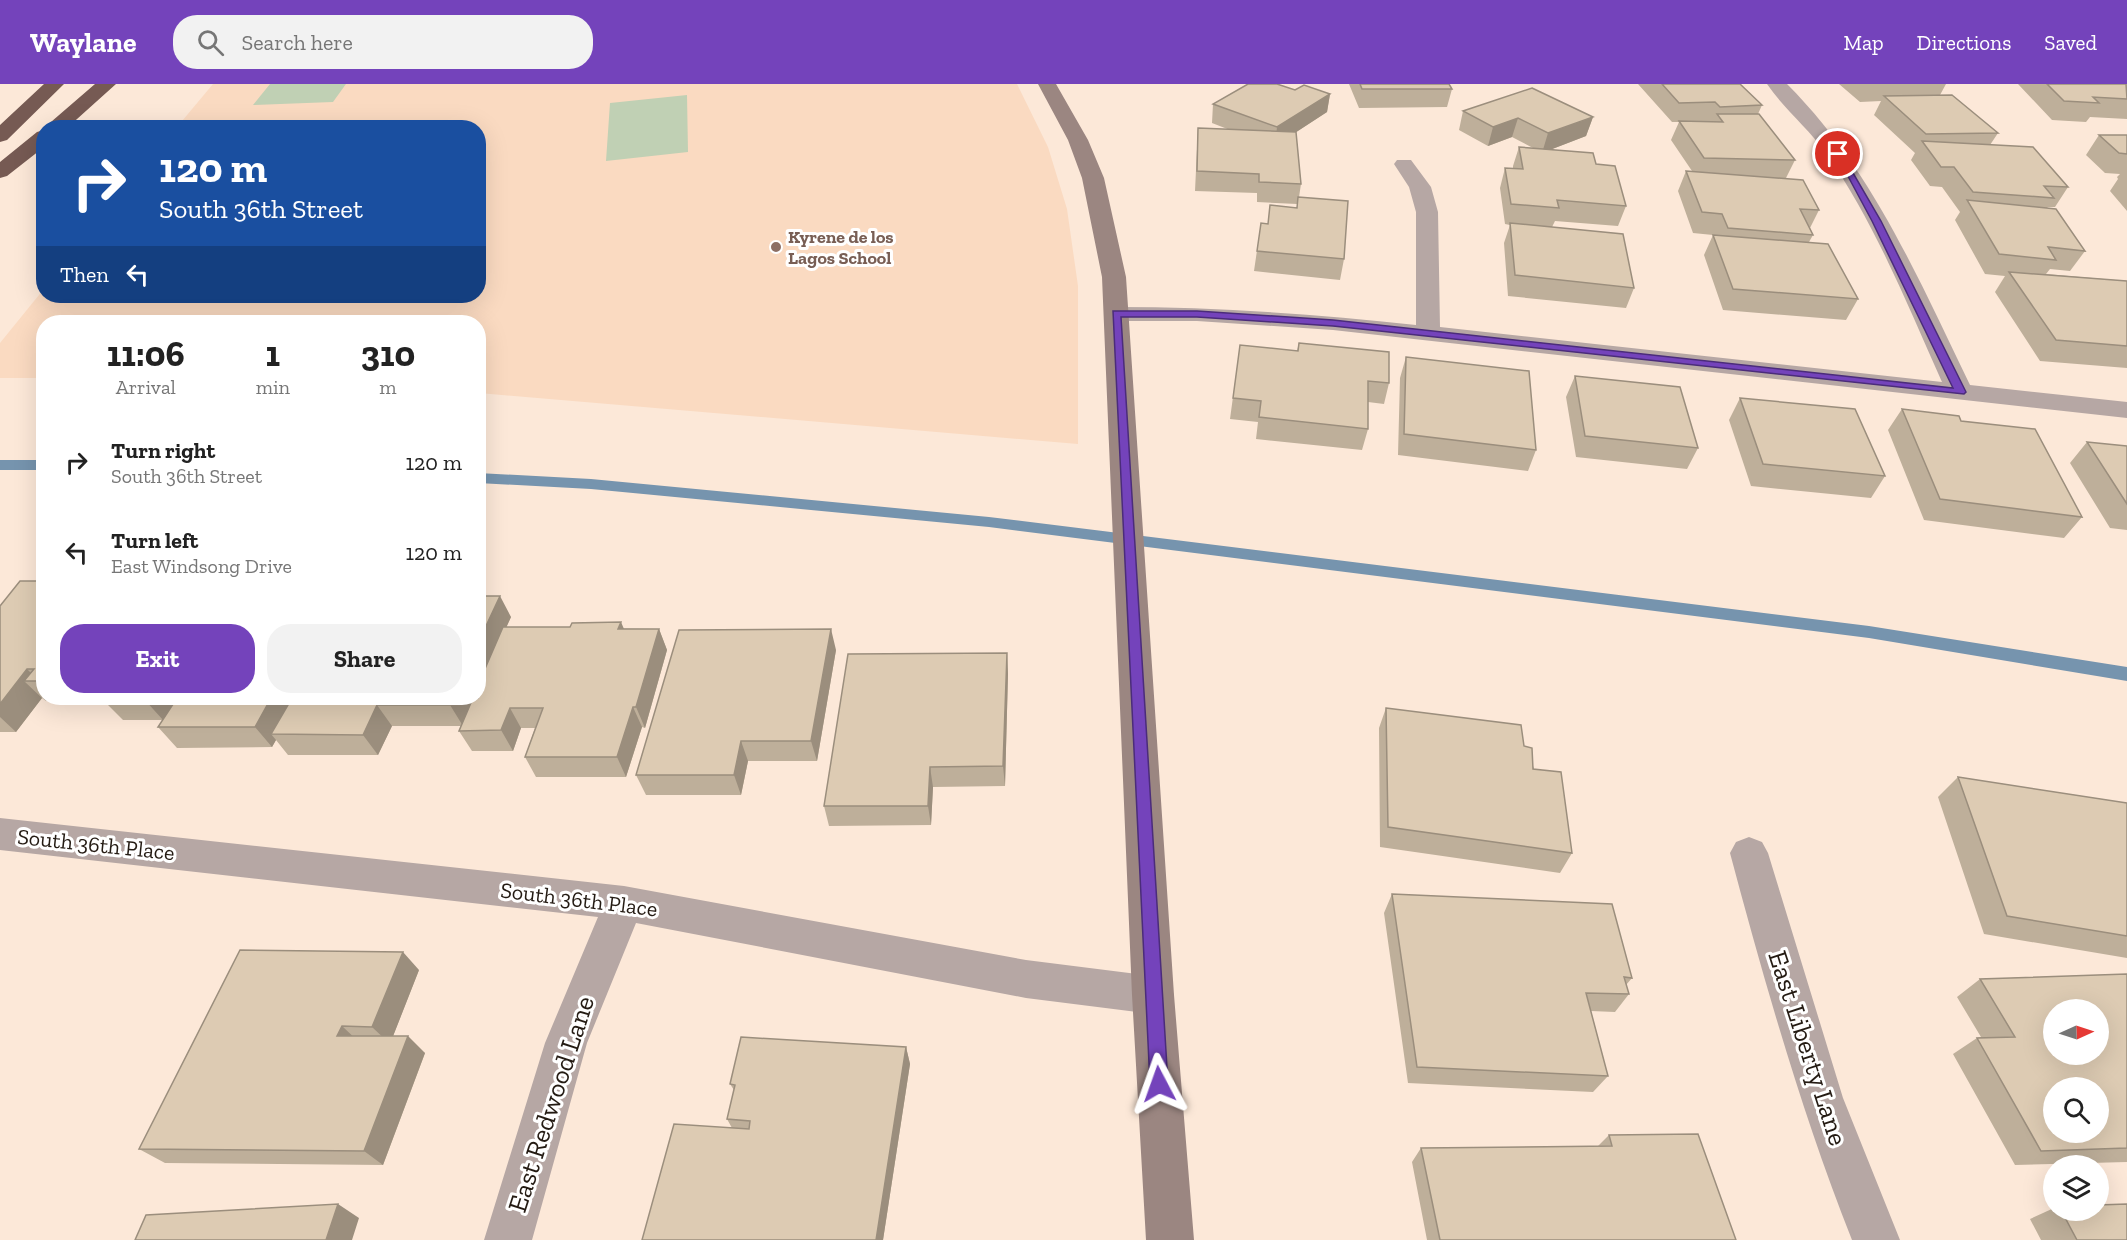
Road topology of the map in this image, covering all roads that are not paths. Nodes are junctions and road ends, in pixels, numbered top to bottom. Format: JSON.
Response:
{"nodes":[{"id":1,"x":55,"y":84,"type":"edge"},
{"id":2,"x":107,"y":84,"type":"edge"},
{"id":3,"x":1047,"y":84,"type":"edge"},
{"id":4,"x":1776,"y":84,"type":"edge"},
{"id":5,"x":64,"y":120,"type":"edge"},
{"id":6,"x":0,"y":136,"type":"edge"},
{"id":7,"x":36,"y":143,"type":"edge"},
{"id":8,"x":1404,"y":164,"type":"dead end"},
{"id":9,"x":0,"y":172,"type":"edge"},
{"id":10,"x":1116,"y":314,"type":"junction"},
{"id":11,"x":1428,"y":334,"type":"junction"},
{"id":12,"x":1960,"y":392,"type":"junction"},
{"id":13,"x":2127,"y":410,"type":"edge"},
{"id":14,"x":0,"y":834,"type":"edge"},
{"id":15,"x":1749,"y":853,"type":"dead end"},
{"id":16,"x":624,"y":903,"type":"junction"},
{"id":17,"x":1153,"y":995,"type":"junction"},
{"id":18,"x":508,"y":1240,"type":"edge"},
{"id":19,"x":1170,"y":1240,"type":"edge"},
{"id":20,"x":1876,"y":1240,"type":"edge"}],
"edges":[{"from":1,"to":6,"type":"highway"},
{"from":2,"to":5,"type":"highway"},
{"from":3,"to":10,"type":"street"},
{"from":4,"to":12,"type":"street"},
{"from":7,"to":9,"type":"highway"},
{"from":8,"to":11,"type":"street"},
{"from":10,"to":11,"type":"street"},
{"from":10,"to":17,"type":"street"},
{"from":11,"to":12,"type":"street"},
{"from":12,"to":13,"type":"street"},
{"from":14,"to":16,"type":"street","name":"South 36th Place"},
{"from":15,"to":20,"type":"street","name":"East Liberty Lane"},
{"from":16,"to":17,"type":"street","name":"South 36th Place"},
{"from":16,"to":18,"type":"street","name":"East Redwood Lane"},
{"from":17,"to":19,"type":"street"}]}
